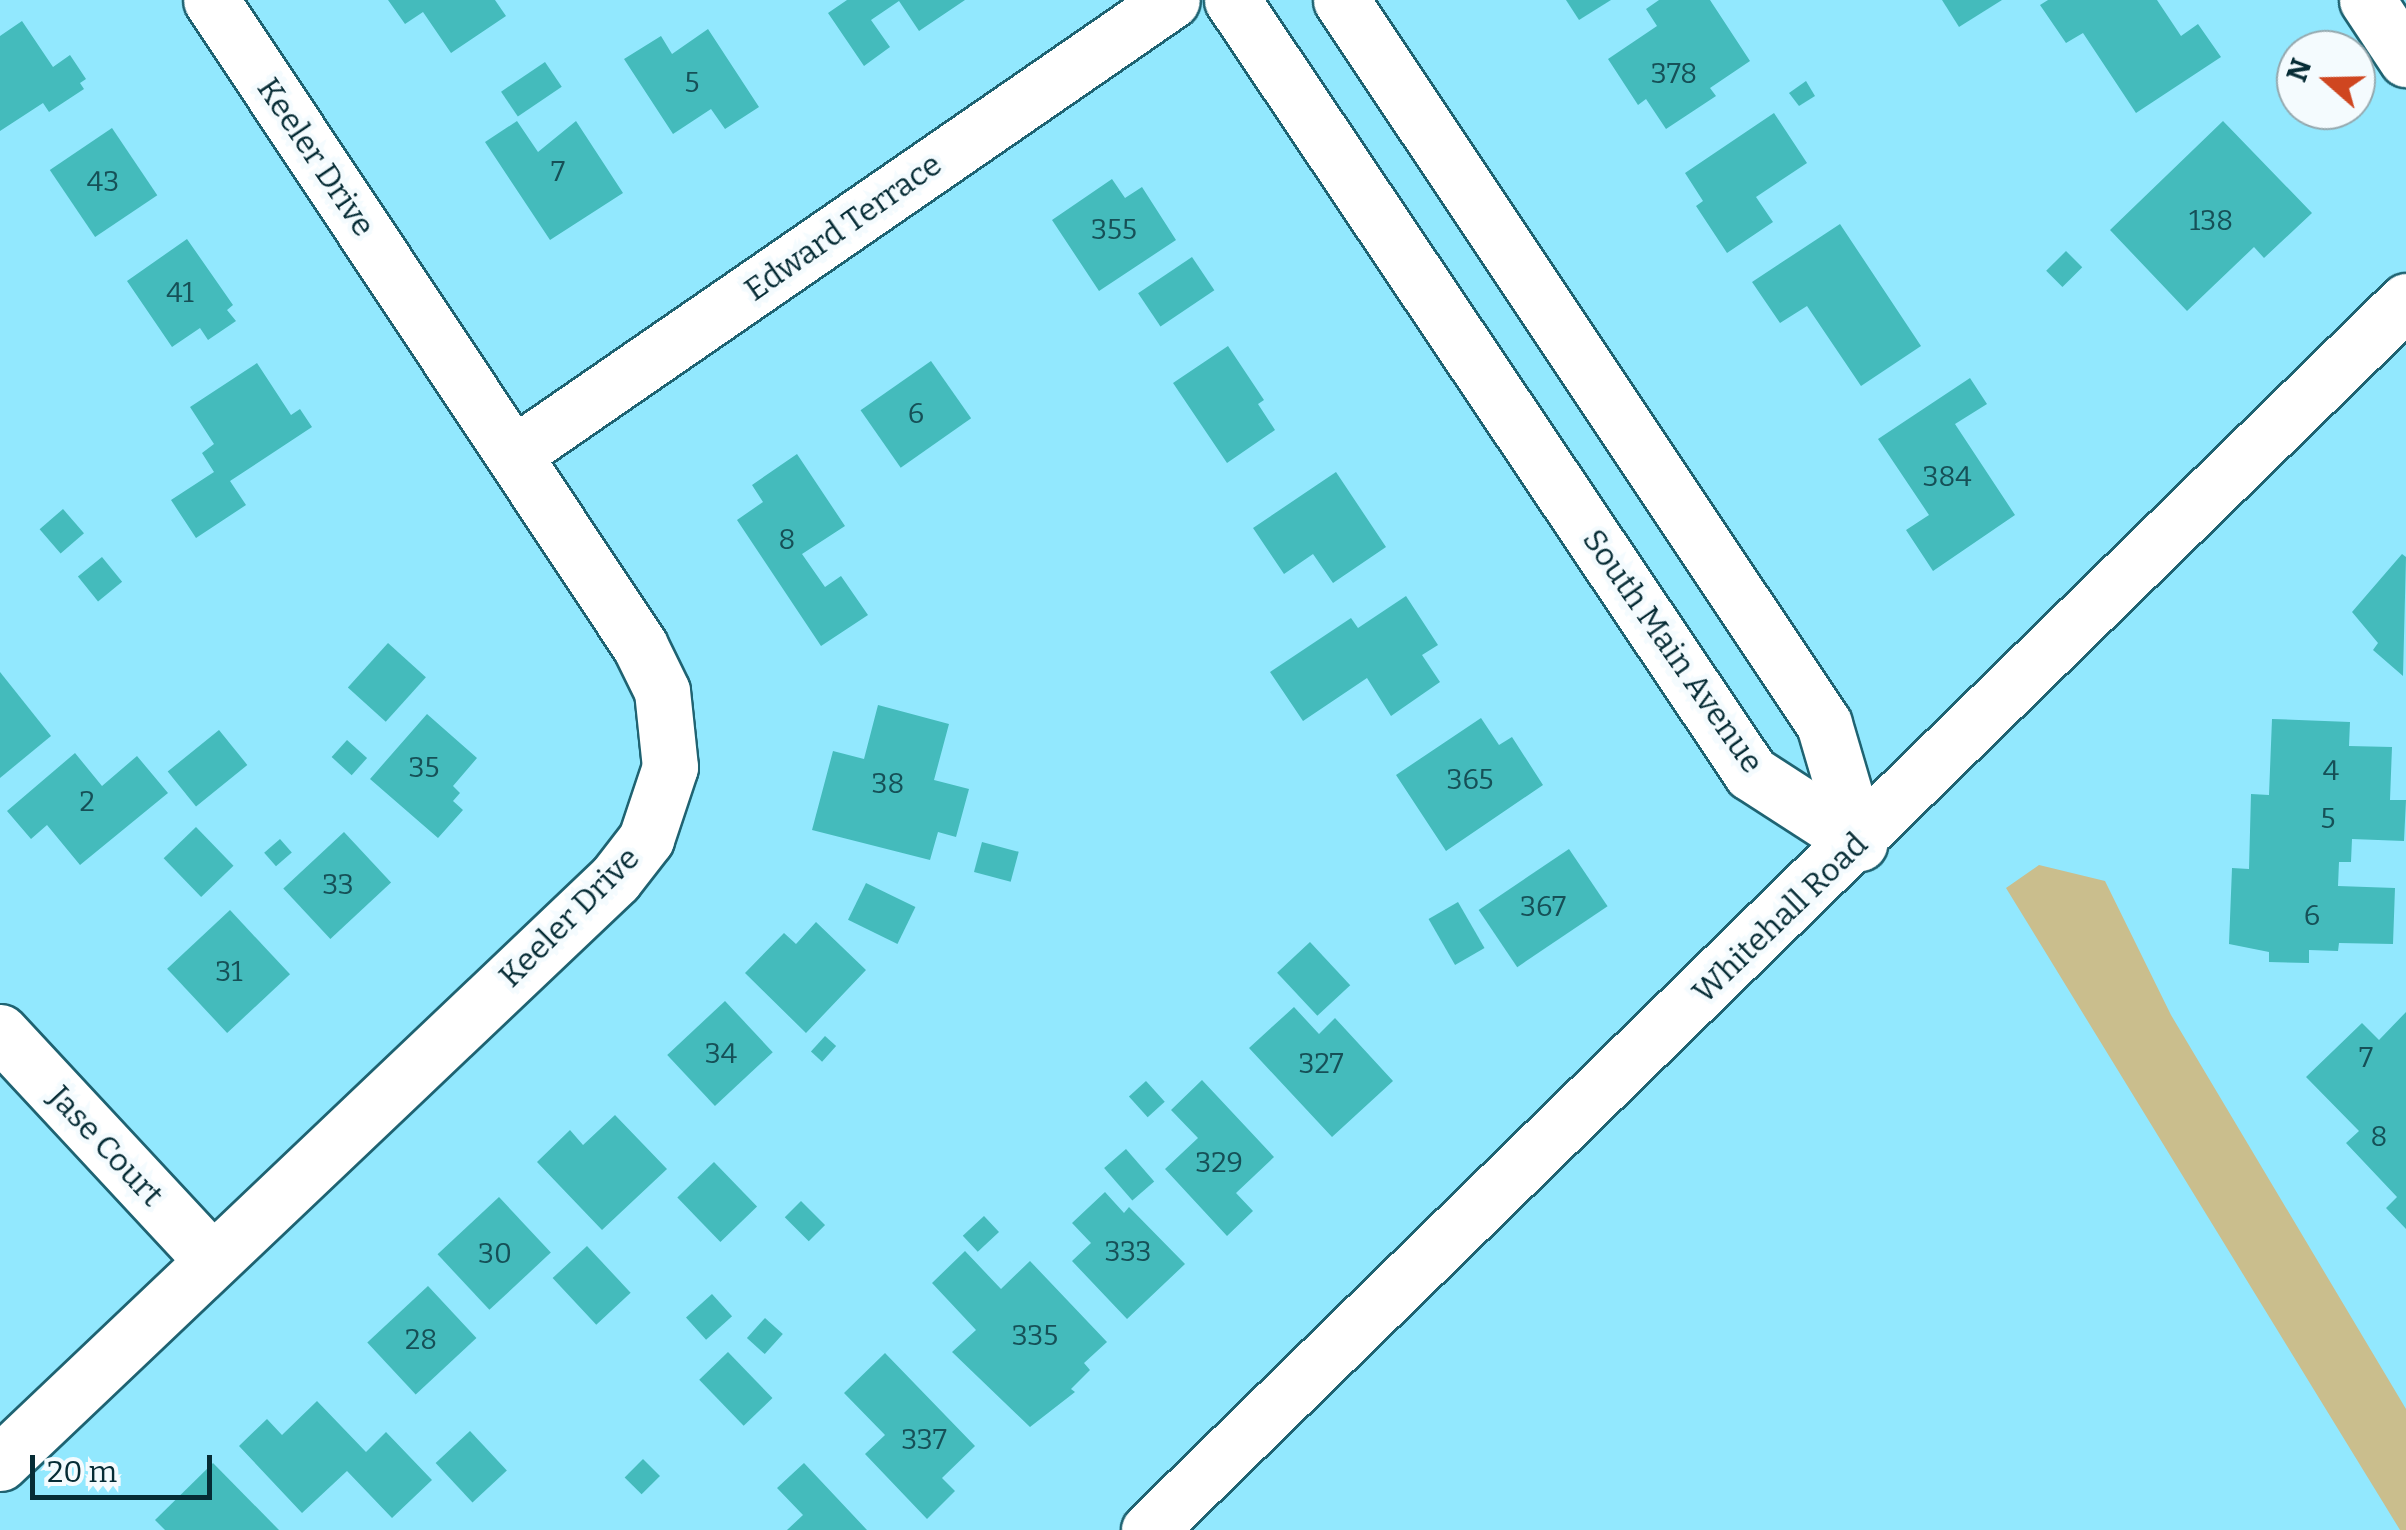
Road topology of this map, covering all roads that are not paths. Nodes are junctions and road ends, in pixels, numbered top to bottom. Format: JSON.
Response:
{"nodes":[{"id":1,"x":211,"y":0,"type":"edge"},
{"id":2,"x":1172,"y":0,"type":"edge"},
{"id":3,"x":1232,"y":0,"type":"edge"},
{"id":4,"x":1341,"y":0,"type":"edge"},
{"id":5,"x":2367,"y":0,"type":"edge"},
{"id":6,"x":2406,"y":59,"type":"edge"},
{"id":7,"x":2406,"y":302,"type":"edge"},
{"id":8,"x":514,"y":454,"type":"junction"},
{"id":9,"x":1859,"y":842,"type":"junction"},
{"id":10,"x":0,"y":1032,"type":"edge"},
{"id":11,"x":212,"y":1260,"type":"junction"},
{"id":12,"x":0,"y":1463,"type":"edge"},
{"id":13,"x":1150,"y":1530,"type":"edge"}],
"edges":[{"from":1,"to":8,"type":"street","name":"Keeler Drive"},
{"from":2,"to":8,"type":"street","name":"Edward Terrace"},
{"from":3,"to":9,"type":"street","name":"South Main Avenue"},
{"from":4,"to":9,"type":"street"},
{"from":5,"to":6,"type":"street"},
{"from":7,"to":9,"type":"street","name":"Whitehall Road"},
{"from":8,"to":11,"type":"street","name":"Keeler Drive"},
{"from":9,"to":13,"type":"street","name":"Whitehall Road"},
{"from":10,"to":11,"type":"street","name":"Jase Court"},
{"from":11,"to":12,"type":"street","name":"Keeler Drive"}]}
